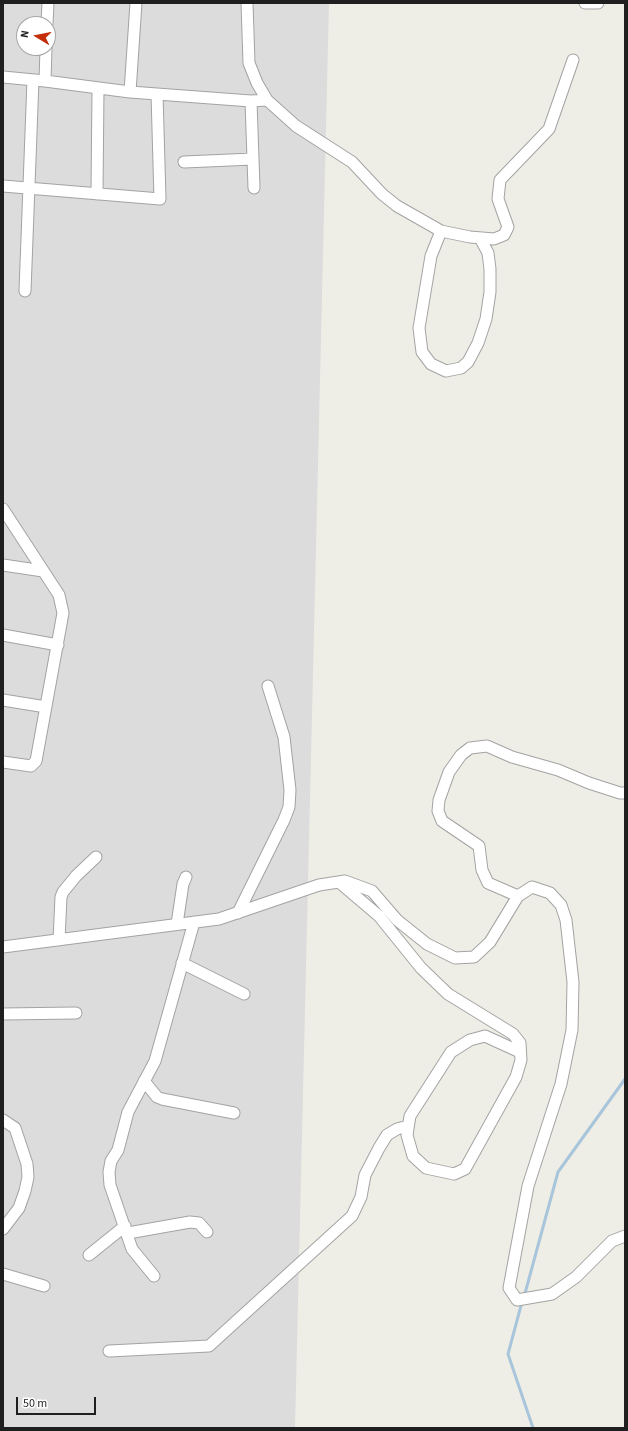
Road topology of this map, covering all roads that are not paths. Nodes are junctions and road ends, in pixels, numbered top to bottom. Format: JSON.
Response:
{"nodes":[{"id":1,"x":48,"y":3,"type":"edge"},
{"id":2,"x":136,"y":3,"type":"edge"},
{"id":3,"x":247,"y":3,"type":"edge"},
{"id":4,"x":586,"y":3,"type":"edge"},
{"id":5,"x":598,"y":3,"type":"edge"},
{"id":6,"x":47,"y":16,"type":"edge"},
{"id":7,"x":46,"y":56,"type":"edge"},
{"id":8,"x":573,"y":60,"type":"dead end"},
{"id":9,"x":3,"y":78,"type":"edge"},
{"id":10,"x":33,"y":80,"type":"junction"},
{"id":11,"x":45,"y":81,"type":"junction"},
{"id":12,"x":98,"y":89,"type":"junction"},
{"id":13,"x":130,"y":92,"type":"junction"},
{"id":14,"x":158,"y":94,"type":"junction"},
{"id":15,"x":267,"y":100,"type":"junction"},
{"id":16,"x":251,"y":101,"type":"junction"},
{"id":17,"x":253,"y":159,"type":"junction"},
{"id":18,"x":184,"y":162,"type":"dead end"},
{"id":19,"x":3,"y":186,"type":"edge"},
{"id":20,"x":28,"y":188,"type":"junction"},
{"id":21,"x":254,"y":188,"type":"dead end"},
{"id":22,"x":96,"y":194,"type":"junction"},
{"id":23,"x":441,"y":231,"type":"junction"},
{"id":24,"x":480,"y":238,"type":"junction"},
{"id":25,"x":25,"y":290,"type":"dead end"},
{"id":26,"x":3,"y":509,"type":"edge"},
{"id":27,"x":3,"y":565,"type":"edge"},
{"id":28,"x":43,"y":571,"type":"junction"},
{"id":29,"x":3,"y":635,"type":"edge"},
{"id":30,"x":58,"y":645,"type":"junction"},
{"id":31,"x":268,"y":686,"type":"dead end"},
{"id":32,"x":3,"y":700,"type":"edge"},
{"id":33,"x":46,"y":707,"type":"junction"},
{"id":34,"x":3,"y":762,"type":"edge"},
{"id":35,"x":625,"y":792,"type":"edge"},
{"id":36,"x":96,"y":857,"type":"dead end"},
{"id":37,"x":186,"y":877,"type":"dead end"},
{"id":38,"x":339,"y":882,"type":"junction"},
{"id":39,"x":518,"y":896,"type":"junction"},
{"id":40,"x":238,"y":913,"type":"junction"},
{"id":41,"x":194,"y":922,"type":"junction"},
{"id":42,"x":177,"y":924,"type":"junction"},
{"id":43,"x":59,"y":940,"type":"junction"},
{"id":44,"x":3,"y":948,"type":"edge"},
{"id":45,"x":182,"y":964,"type":"junction"},
{"id":46,"x":244,"y":994,"type":"dead end"},
{"id":47,"x":76,"y":1013,"type":"dead end"},
{"id":48,"x":3,"y":1014,"type":"edge"},
{"id":49,"x":520,"y":1052,"type":"junction"},
{"id":50,"x":144,"y":1081,"type":"junction"},
{"id":51,"x":234,"y":1113,"type":"dead end"},
{"id":52,"x":3,"y":1120,"type":"edge"},
{"id":53,"x":408,"y":1126,"type":"junction"},
{"id":54,"x":3,"y":1229,"type":"edge"},
{"id":55,"x":127,"y":1229,"type":"junction"},
{"id":56,"x":207,"y":1232,"type":"dead end"},
{"id":57,"x":625,"y":1236,"type":"edge"},
{"id":58,"x":89,"y":1255,"type":"dead end"},
{"id":59,"x":3,"y":1274,"type":"edge"},
{"id":60,"x":154,"y":1276,"type":"dead end"},
{"id":61,"x":44,"y":1286,"type":"dead end"},
{"id":62,"x":109,"y":1352,"type":"dead end"}],
"edges":[{"from":1,"to":6,"type":"street"},
{"from":2,"to":13,"type":"street"},
{"from":3,"to":15,"type":"street"},
{"from":4,"to":5,"type":"street"},
{"from":7,"to":11,"type":"street"},
{"from":8,"to":24,"type":"street"},
{"from":9,"to":10,"type":"street"},
{"from":10,"to":11,"type":"street"},
{"from":10,"to":20,"type":"street"},
{"from":11,"to":12,"type":"street"},
{"from":12,"to":13,"type":"street"},
{"from":12,"to":22,"type":"street"},
{"from":13,"to":14,"type":"street"},
{"from":14,"to":16,"type":"street"},
{"from":14,"to":22,"type":"street"},
{"from":15,"to":16,"type":"street"},
{"from":15,"to":23,"type":"street"},
{"from":16,"to":17,"type":"street"},
{"from":17,"to":18,"type":"street"},
{"from":17,"to":21,"type":"street"},
{"from":19,"to":20,"type":"street"},
{"from":20,"to":22,"type":"street"},
{"from":20,"to":25,"type":"street"},
{"from":23,"to":24,"type":"street"},
{"from":23,"to":24,"type":"street"},
{"from":26,"to":28,"type":"street"},
{"from":27,"to":28,"type":"street"},
{"from":28,"to":30,"type":"street"},
{"from":29,"to":30,"type":"street"},
{"from":30,"to":33,"type":"street"},
{"from":31,"to":40,"type":"street"},
{"from":32,"to":33,"type":"street"},
{"from":33,"to":34,"type":"street"},
{"from":35,"to":39,"type":"street"},
{"from":36,"to":43,"type":"street"},
{"from":37,"to":42,"type":"street"},
{"from":38,"to":39,"type":"street"},
{"from":38,"to":40,"type":"street"},
{"from":38,"to":49,"type":"street"},
{"from":39,"to":57,"type":"street"},
{"from":40,"to":41,"type":"street"},
{"from":41,"to":42,"type":"street"},
{"from":41,"to":45,"type":"street"},
{"from":42,"to":43,"type":"street"},
{"from":43,"to":44,"type":"street"},
{"from":45,"to":46,"type":"street"},
{"from":45,"to":50,"type":"street"},
{"from":47,"to":48,"type":"street"},
{"from":49,"to":53,"type":"street"},
{"from":49,"to":53,"type":"street"},
{"from":50,"to":51,"type":"street"},
{"from":50,"to":55,"type":"street"},
{"from":52,"to":54,"type":"street"},
{"from":53,"to":62,"type":"street"},
{"from":55,"to":56,"type":"street"},
{"from":55,"to":58,"type":"street"},
{"from":55,"to":60,"type":"street"},
{"from":59,"to":61,"type":"street"}]}
